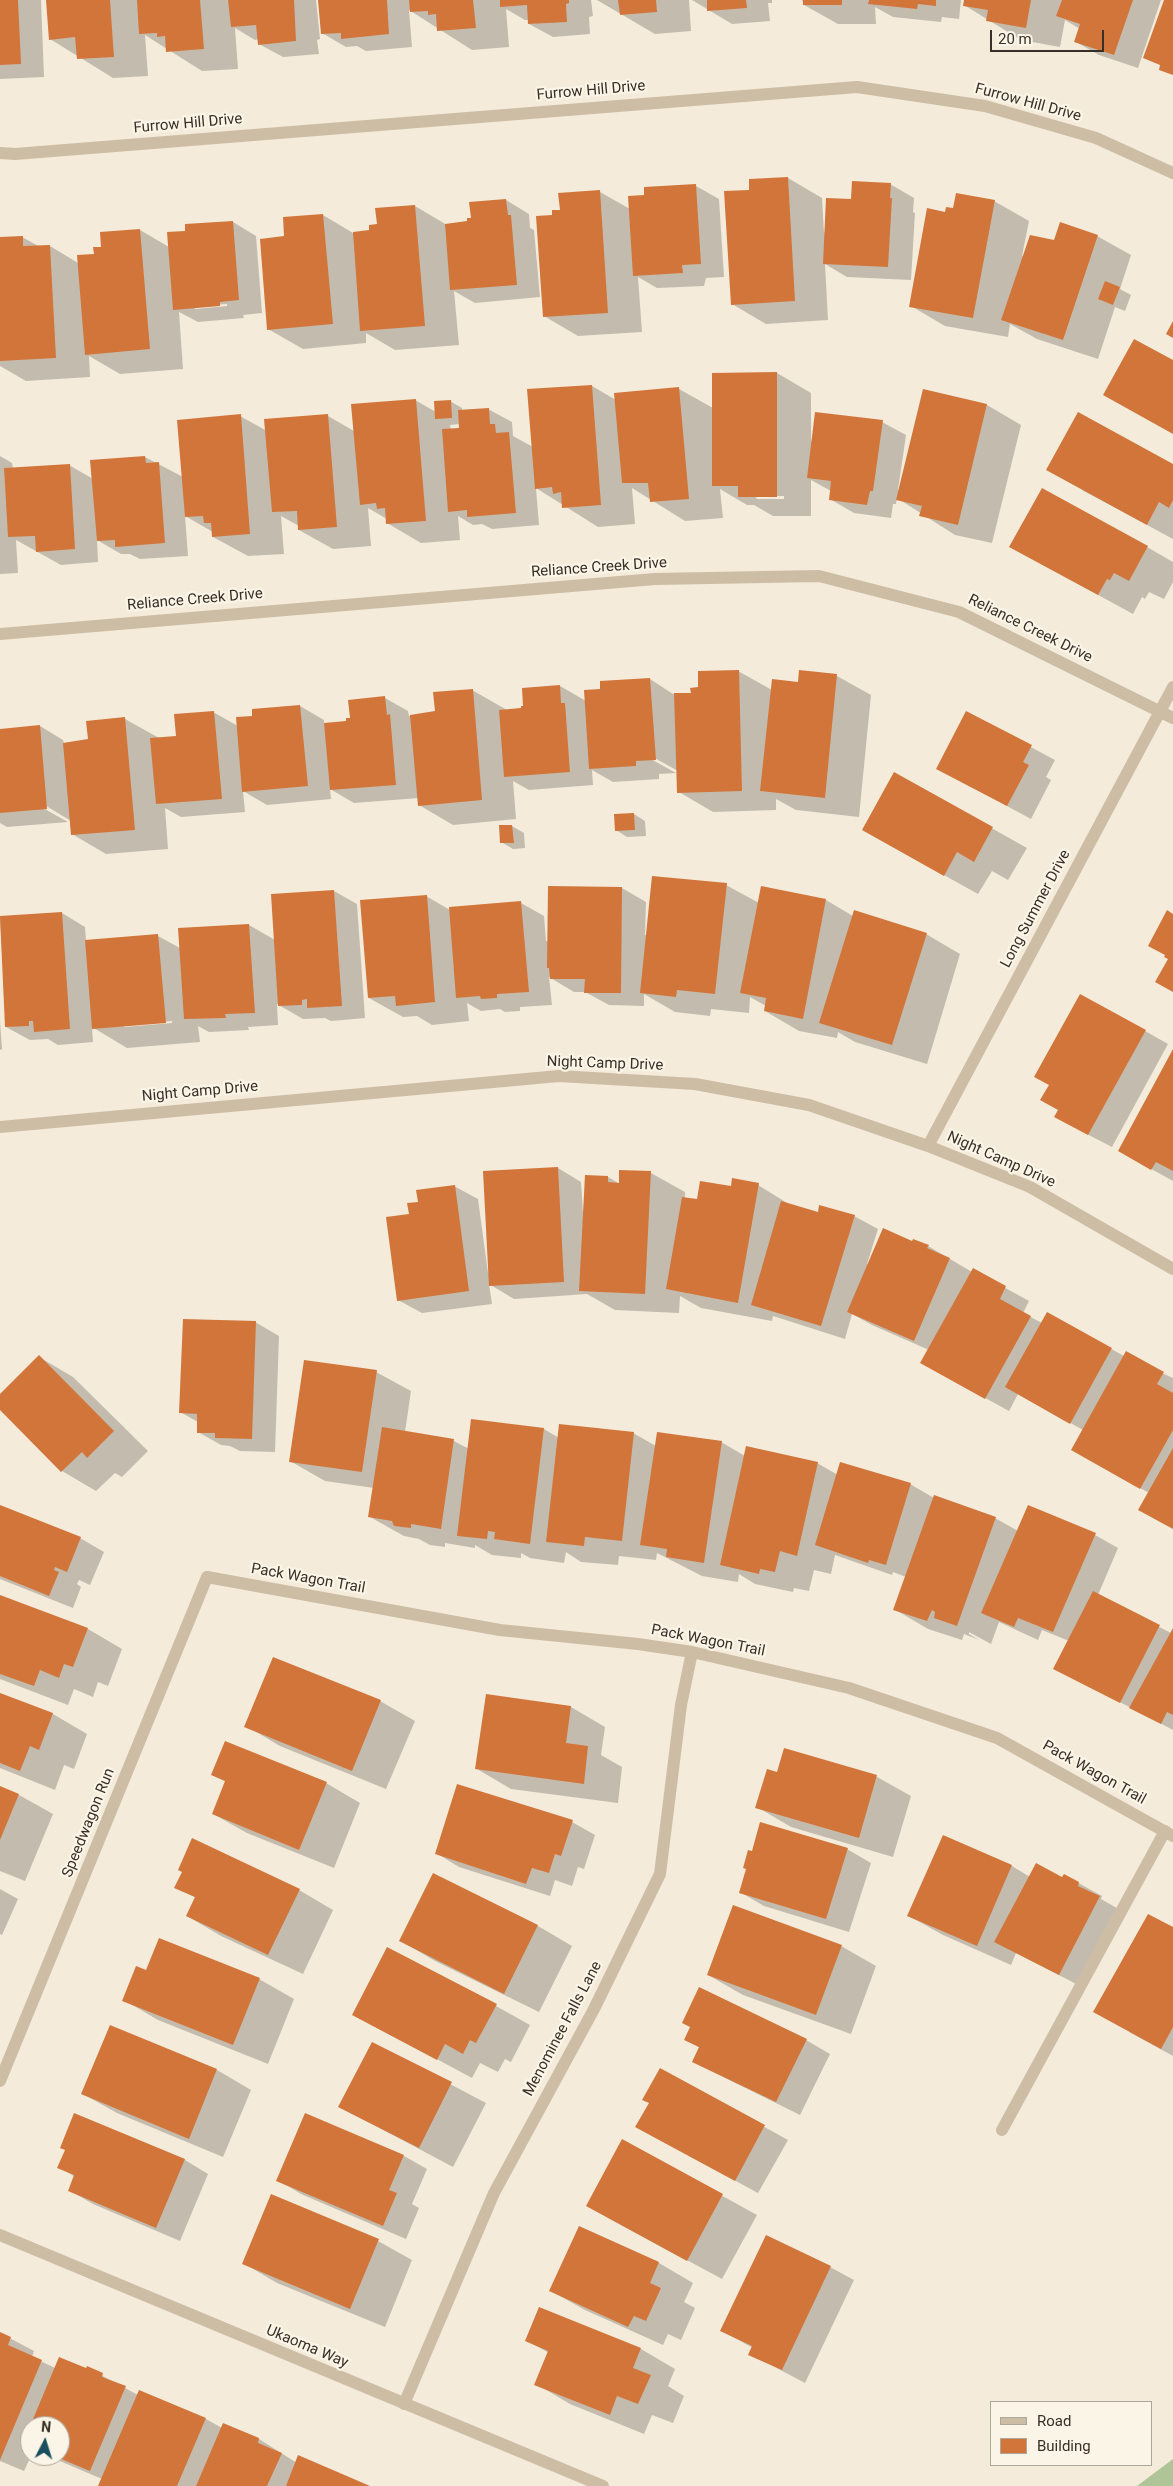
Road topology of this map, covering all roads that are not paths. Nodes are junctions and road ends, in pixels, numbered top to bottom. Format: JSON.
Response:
{"nodes":[{"id":1,"x":0,"y":153,"type":"edge"},
{"id":2,"x":1173,"y":173,"type":"edge"},
{"id":3,"x":0,"y":634,"type":"edge"},
{"id":4,"x":1173,"y":687,"type":"edge"},
{"id":5,"x":1160,"y":711,"type":"junction"},
{"id":6,"x":1173,"y":718,"type":"edge"},
{"id":7,"x":0,"y":1127,"type":"edge"},
{"id":8,"x":928,"y":1146,"type":"junction"},
{"id":9,"x":1173,"y":1269,"type":"edge"},
{"id":10,"x":207,"y":1577,"type":"joint"},
{"id":11,"x":692,"y":1652,"type":"junction"},
{"id":12,"x":1169,"y":1833,"type":"edge"},
{"id":13,"x":0,"y":2081,"type":"edge"},
{"id":14,"x":1002,"y":2130,"type":"dead end"},
{"id":15,"x":0,"y":2235,"type":"edge"},
{"id":16,"x":404,"y":2404,"type":"junction"},
{"id":17,"x":603,"y":2486,"type":"edge"}],
"edges":[{"from":1,"to":2,"type":"street","name":"Furrow Hill Drive"},
{"from":3,"to":5,"type":"street","name":"Reliance Creek Drive"},
{"from":4,"to":5,"type":"street","name":"Long Summer Drive"},
{"from":5,"to":6,"type":"street","name":"Reliance Creek Drive"},
{"from":5,"to":8,"type":"street","name":"Long Summer Drive"},
{"from":7,"to":8,"type":"street","name":"Night Camp Drive"},
{"from":8,"to":9,"type":"street","name":"Night Camp Drive"},
{"from":10,"to":11,"type":"street","name":"Pack Wagon Trail"},
{"from":10,"to":13,"type":"street","name":"Speedwagon Run"},
{"from":11,"to":12,"type":"street","name":"Pack Wagon Trail"},
{"from":11,"to":16,"type":"street","name":"Menominee Falls Lane"},
{"from":12,"to":14,"type":"street"},
{"from":15,"to":16,"type":"street","name":"Ukaoma Way"},
{"from":16,"to":17,"type":"street","name":"Ukaoma Way"}]}
